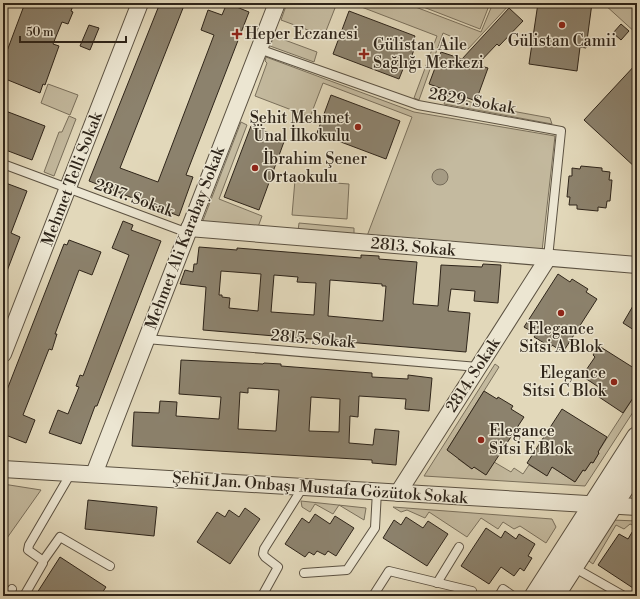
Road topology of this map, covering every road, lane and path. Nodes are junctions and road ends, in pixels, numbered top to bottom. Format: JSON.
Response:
{"nodes":[{"id":1,"x":140,"y":3,"type":"edge"},
{"id":2,"x":277,"y":3,"type":"edge"},
{"id":3,"x":259,"y":49,"type":"junction"},
{"id":4,"x":3,"y":164,"type":"edge"},
{"id":5,"x":68,"y":188,"type":"junction"},
{"id":6,"x":188,"y":231,"type":"junction"},
{"id":7,"x":548,"y":258,"type":"junction"},
{"id":8,"x":637,"y":265,"type":"edge"},
{"id":9,"x":146,"y":339,"type":"junction"},
{"id":10,"x":3,"y":354,"type":"edge"},
{"id":11,"x":478,"y":367,"type":"junction"},
{"id":12,"x":637,"y":437,"type":"edge"},
{"id":13,"x":637,"y":467,"type":"edge"},
{"id":14,"x":3,"y":468,"type":"edge"},
{"id":15,"x":71,"y":473,"type":"junction"},
{"id":16,"x":94,"y":474,"type":"junction"},
{"id":17,"x":303,"y":487,"type":"junction"},
{"id":18,"x":377,"y":491,"type":"junction"},
{"id":19,"x":398,"y":493,"type":"junction"},
{"id":20,"x":603,"y":505,"type":"junction"},
{"id":21,"x":637,"y":507,"type":"edge"},
{"id":22,"x":459,"y":547,"type":"dead end"},
{"id":23,"x":43,"y":562,"type":"junction"},
{"id":24,"x":110,"y":566,"type":"dead end"},
{"id":25,"x":573,"y":566,"type":"junction"},
{"id":26,"x":304,"y":573,"type":"dead end"},
{"id":27,"x":437,"y":583,"type":"junction"},
{"id":28,"x":472,"y":591,"type":"dead end"},
{"id":29,"x":24,"y":596,"type":"edge"},
{"id":30,"x":262,"y":596,"type":"edge"},
{"id":31,"x":373,"y":596,"type":"edge"},
{"id":32,"x":499,"y":596,"type":"edge"},
{"id":33,"x":513,"y":596,"type":"edge"},
{"id":34,"x":535,"y":596,"type":"edge"},
{"id":35,"x":554,"y":596,"type":"edge"},
{"id":36,"x":624,"y":596,"type":"edge"}],
"edges":[{"from":1,"to":5,"type":"street","name":"Mehmet Telli Sokak"},
{"from":2,"to":3,"type":"street","name":"Mehmet Ali Karabay Sokak"},
{"from":3,"to":6,"type":"street","name":"Mehmet Ali Karabay Sokak"},
{"from":3,"to":7,"type":"lane","name":"2829. Sokak"},
{"from":4,"to":5,"type":"lane","name":"2817. Sokak"},
{"from":5,"to":6,"type":"lane","name":"2817. Sokak"},
{"from":5,"to":10,"type":"street","name":"Mehmet Telli Sokak"},
{"from":6,"to":7,"type":"street","name":"2813. Sokak"},
{"from":6,"to":9,"type":"street","name":"Mehmet Ali Karabay Sokak"},
{"from":7,"to":8,"type":"street","name":"2813. Sokak"},
{"from":7,"to":11,"type":"street","name":"2814. Sokak"},
{"from":9,"to":11,"type":"lane","name":"2815. Sokak"},
{"from":9,"to":16,"type":"street","name":"Mehmet Ali Karabay Sokak"},
{"from":11,"to":19,"type":"street","name":"2814. Sokak"},
{"from":12,"to":20,"type":"street"},
{"from":13,"to":20,"type":"street"},
{"from":14,"to":15,"type":"street","name":"Şehit Jan. Onbaşı Mustafa Gözütok Sokak"},
{"from":15,"to":16,"type":"street","name":"Şehit Jan. Onbaşı Mustafa Gözütok Sokak"},
{"from":15,"to":23,"type":"lane"},
{"from":16,"to":17,"type":"street","name":"Şehit Jan. Onbaşı Mustafa Gözütok Sokak"},
{"from":17,"to":18,"type":"street","name":"Şehit Jan. Onbaşı Mustafa Gözütok Sokak"},
{"from":17,"to":30,"type":"lane"},
{"from":18,"to":19,"type":"street","name":"Şehit Jan. Onbaşı Mustafa Gözütok Sokak"},
{"from":18,"to":26,"type":"lane"},
{"from":19,"to":20,"type":"street","name":"Şehit Jan. Onbaşı Mustafa Gözütok Sokak"},
{"from":20,"to":21,"type":"street","name":"Şehit Jan. Onbaşı Mustafa Gözütok Sokak"},
{"from":20,"to":25,"type":"street"},
{"from":20,"to":34,"type":"street"},
{"from":22,"to":27,"type":"lane"},
{"from":23,"to":24,"type":"lane"},
{"from":23,"to":29,"type":"lane"},
{"from":25,"to":35,"type":"street"},
{"from":25,"to":36,"type":"lane"},
{"from":27,"to":28,"type":"lane"},
{"from":27,"to":31,"type":"lane"},
{"from":32,"to":33,"type":"lane"}]}
